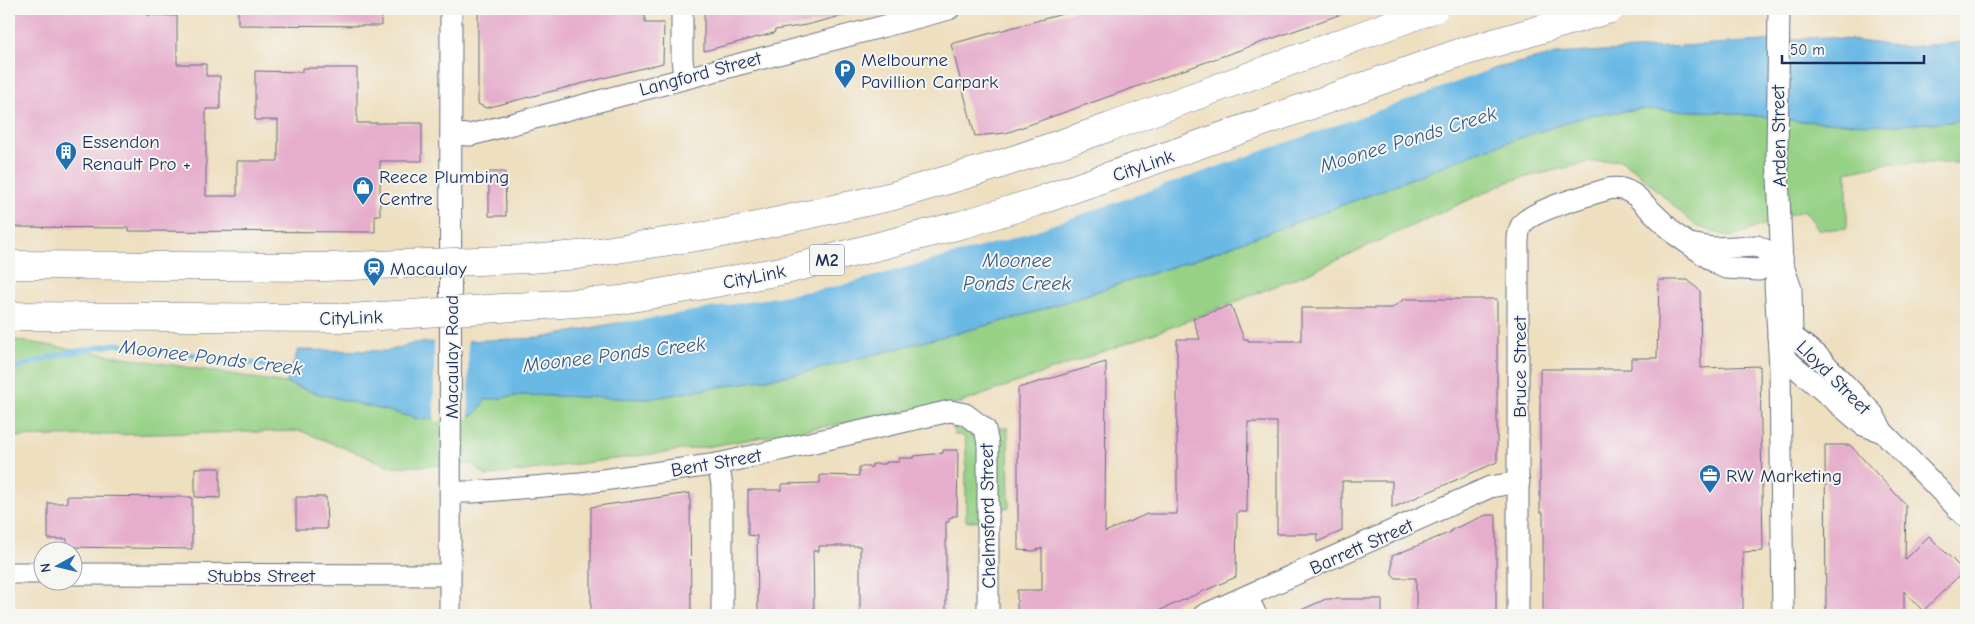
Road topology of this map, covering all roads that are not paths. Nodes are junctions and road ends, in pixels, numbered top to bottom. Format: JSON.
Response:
{"nodes":[{"id":1,"x":451,"y":9,"type":"edge"},
{"id":2,"x":682,"y":9,"type":"edge"},
{"id":3,"x":949,"y":9,"type":"edge"},
{"id":4,"x":1434,"y":9,"type":"edge"},
{"id":5,"x":1610,"y":9,"type":"edge"},
{"id":6,"x":1779,"y":9,"type":"edge"},
{"id":7,"x":910,"y":14,"type":"edge"},
{"id":8,"x":684,"y":77,"type":"junction"},
{"id":9,"x":451,"y":134,"type":"junction"},
{"id":10,"x":1782,"y":260,"type":"junction"},
{"id":11,"x":9,"y":265,"type":"edge"},
{"id":12,"x":9,"y":316,"type":"edge"},
{"id":13,"x":1783,"y":342,"type":"junction"},
{"id":14,"x":976,"y":420,"type":"joint"},
{"id":15,"x":718,"y":464,"type":"junction"},
{"id":16,"x":1519,"y":482,"type":"junction"},
{"id":17,"x":451,"y":492,"type":"junction"},
{"id":18,"x":1966,"y":517,"type":"edge"},
{"id":19,"x":9,"y":573,"type":"edge"},
{"id":20,"x":32,"y":573,"type":"edge"},
{"id":21,"x":82,"y":574,"type":"edge"},
{"id":22,"x":450,"y":575,"type":"junction"},
{"id":23,"x":1252,"y":606,"type":"edge"},
{"id":24,"x":450,"y":615,"type":"edge"},
{"id":25,"x":722,"y":615,"type":"edge"},
{"id":26,"x":988,"y":615,"type":"edge"},
{"id":27,"x":1204,"y":615,"type":"edge"},
{"id":28,"x":1518,"y":615,"type":"edge"},
{"id":29,"x":1783,"y":615,"type":"edge"}],
"edges":[{"from":1,"to":9,"type":"street","name":"Macaulay Road"},
{"from":2,"to":8,"type":"street"},
{"from":3,"to":7,"type":"street","name":"Langford Street"},
{"from":4,"to":11,"type":"highway","bridge":true},
{"from":5,"to":12,"type":"highway","name":"CityLink","number":"M2","bridge":true},
{"from":6,"to":10,"type":"street","name":"Arden Street"},
{"from":7,"to":8,"type":"street","name":"Langford Street"},
{"from":8,"to":9,"type":"street","name":"Langford Street"},
{"from":9,"to":17,"type":"street","name":"Macaulay Road"},
{"from":10,"to":13,"type":"street","name":"Arden Street"},
{"from":10,"to":16,"type":"street","name":"Bruce Street"},
{"from":13,"to":18,"type":"street","name":"Lloyd Street"},
{"from":13,"to":29,"type":"street","name":"Arden Street"},
{"from":14,"to":15,"type":"street","name":"Bent Street"},
{"from":14,"to":26,"type":"street","name":"Chelmsford Street"},
{"from":15,"to":17,"type":"street","name":"Bent Street"},
{"from":15,"to":25,"type":"street"},
{"from":16,"to":23,"type":"street","name":"Barrett Street"},
{"from":16,"to":28,"type":"street","name":"Bruce Street"},
{"from":17,"to":22,"type":"street","name":"Macaulay Road"},
{"from":19,"to":20,"type":"street"},
{"from":21,"to":22,"type":"street","name":"Stubbs Street"},
{"from":22,"to":24,"type":"street","name":"Macaulay Road"},
{"from":23,"to":27,"type":"street","name":"Barrett Street"}]}
